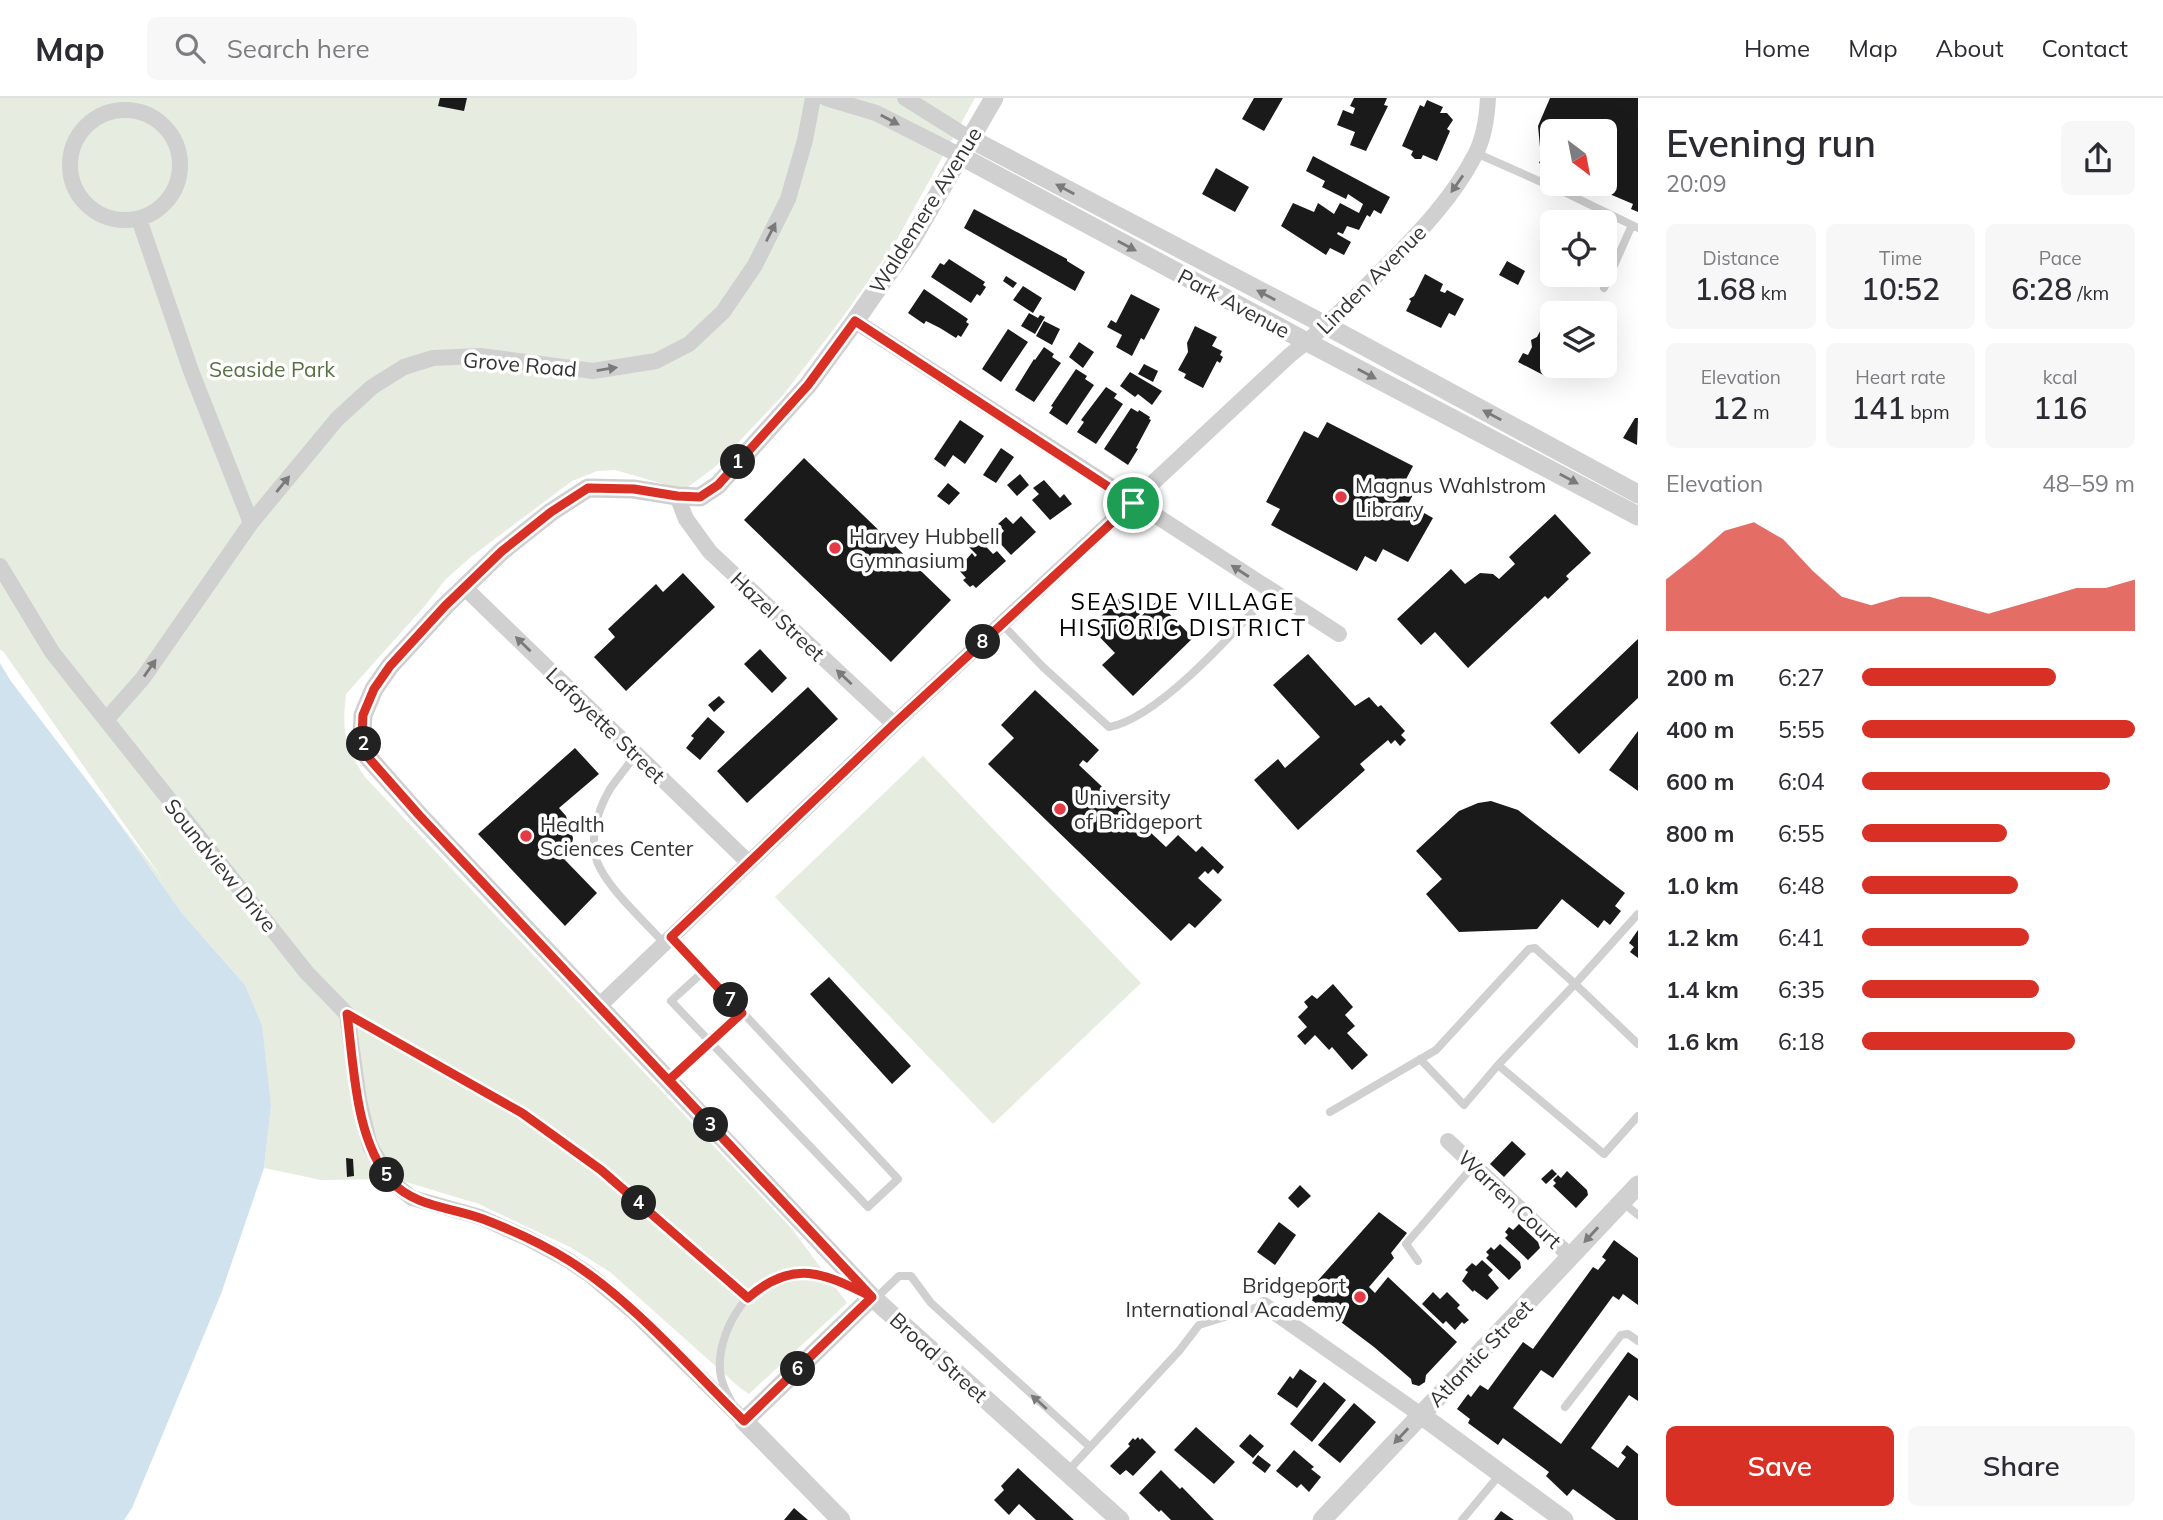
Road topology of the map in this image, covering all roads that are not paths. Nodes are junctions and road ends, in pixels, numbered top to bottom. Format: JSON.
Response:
{"nodes":[{"id":1,"x":813,"y":98,"type":"edge"},
{"id":2,"x":826,"y":98,"type":"edge"},
{"id":3,"x":905,"y":98,"type":"edge"},
{"id":4,"x":994,"y":98,"type":"edge"},
{"id":5,"x":1488,"y":98,"type":"edge"},
{"id":6,"x":121,"y":104,"type":"edge"},
{"id":7,"x":964,"y":147,"type":"junction"},
{"id":8,"x":1476,"y":153,"type":"junction"},
{"id":9,"x":1596,"y":209,"type":"joint"},
{"id":10,"x":139,"y":219,"type":"junction"},
{"id":11,"x":1635,"y":227,"type":"edge"},
{"id":12,"x":1604,"y":288,"type":"dead end"},
{"id":13,"x":855,"y":321,"type":"junction"},
{"id":14,"x":1327,"y":326,"type":"junction"},
{"id":15,"x":1307,"y":342,"type":"junction"},
{"id":16,"x":1638,"y":494,"type":"edge"},
{"id":17,"x":677,"y":496,"type":"junction"},
{"id":18,"x":1133,"y":503,"type":"junction"},
{"id":19,"x":1638,"y":516,"type":"edge"},
{"id":20,"x":251,"y":523,"type":"junction"},
{"id":21,"x":0,"y":566,"type":"edge"},
{"id":22,"x":465,"y":588,"type":"junction"},
{"id":23,"x":1272,"y":591,"type":"junction"},
{"id":24,"x":1002,"y":624,"type":"junction"},
{"id":25,"x":1339,"y":634,"type":"dead end"},
{"id":26,"x":106,"y":720,"type":"junction"},
{"id":27,"x":894,"y":724,"type":"junction"},
{"id":28,"x":636,"y":754,"type":"junction"},
{"id":29,"x":367,"y":756,"type":"joint"},
{"id":30,"x":748,"y":862,"type":"junction"},
{"id":31,"x":1638,"y":914,"type":"edge"},
{"id":32,"x":667,"y":940,"type":"junction"},
{"id":33,"x":704,"y":971,"type":"junction"},
{"id":34,"x":1575,"y":984,"type":"junction"},
{"id":35,"x":599,"y":1006,"type":"junction"},
{"id":36,"x":742,"y":1013,"type":"junction"},
{"id":37,"x":347,"y":1014,"type":"junction"},
{"id":38,"x":710,"y":1042,"type":"junction"},
{"id":39,"x":1638,"y":1044,"type":"edge"},
{"id":40,"x":1420,"y":1059,"type":"junction"},
{"id":41,"x":1498,"y":1065,"type":"junction"},
{"id":42,"x":669,"y":1080,"type":"junction"},
{"id":43,"x":1330,"y":1112,"type":"dead end"},
{"id":44,"x":1638,"y":1116,"type":"edge"},
{"id":45,"x":1448,"y":1140,"type":"dead end"},
{"id":46,"x":1474,"y":1165,"type":"junction"},
{"id":47,"x":1638,"y":1185,"type":"edge"},
{"id":48,"x":1622,"y":1202,"type":"junction"},
{"id":49,"x":1638,"y":1215,"type":"edge"},
{"id":50,"x":1572,"y":1256,"type":"junction"},
{"id":51,"x":1418,"y":1261,"type":"dead end"},
{"id":52,"x":748,"y":1298,"type":"junction"},
{"id":53,"x":874,"y":1298,"type":"junction"},
{"id":54,"x":1264,"y":1305,"type":"joint"},
{"id":55,"x":1638,"y":1341,"type":"edge"},
{"id":56,"x":1565,"y":1407,"type":"dead end"},
{"id":57,"x":1421,"y":1415,"type":"junction"},
{"id":58,"x":744,"y":1421,"type":"junction"},
{"id":59,"x":1090,"y":1447,"type":"junction"},
{"id":60,"x":1067,"y":1472,"type":"junction"},
{"id":61,"x":1501,"y":1473,"type":"junction"},
{"id":62,"x":841,"y":1520,"type":"edge"},
{"id":63,"x":1120,"y":1520,"type":"edge"},
{"id":64,"x":1322,"y":1520,"type":"edge"},
{"id":65,"x":1462,"y":1520,"type":"edge"},
{"id":66,"x":1564,"y":1520,"type":"edge"}],
"edges":[{"from":20,"to":1,"type":"street","name":"Grove Road","one_way":true},
{"from":2,"to":7,"type":"street","name":"Park Avenue","one_way":true},
{"from":3,"to":7,"type":"street","name":"Park Avenue"},
{"from":4,"to":7,"type":"street","name":"Waldemere Avenue"},
{"from":5,"to":8,"type":"street","name":"Linden Avenue"},
{"from":6,"to":10,"type":"street"},
{"from":6,"to":10,"type":"street"},
{"from":7,"to":13,"type":"street","name":"Waldemere Avenue"},
{"from":14,"to":7,"type":"street","name":"Park Avenue","one_way":true},
{"from":7,"to":15,"type":"street","name":"Park Avenue","one_way":true},
{"from":8,"to":9,"type":"lane"},
{"from":8,"to":14,"type":"street","name":"Linden Avenue","one_way":true},
{"from":9,"to":11,"type":"lane"},
{"from":10,"to":20,"type":"street"},
{"from":11,"to":12,"type":"lane"},
{"from":13,"to":17,"type":"street","name":"Waldemere Avenue"},
{"from":13,"to":18,"type":"street"},
{"from":14,"to":15,"type":"street","name":"Linden Avenue"},
{"from":16,"to":14,"type":"street","name":"Park Avenue","one_way":true},
{"from":15,"to":18,"type":"street","name":"Linden Avenue"},
{"from":15,"to":19,"type":"street","name":"Park Avenue","one_way":true},
{"from":17,"to":22,"type":"street","name":"Waldemere Avenue"},
{"from":27,"to":17,"type":"street","name":"Hazel Street","one_way":true},
{"from":23,"to":18,"type":"street","one_way":true},
{"from":18,"to":24,"type":"street","name":"Linden Avenue"},
{"from":26,"to":20,"type":"street","name":"Grove Road","one_way":true},
{"from":21,"to":26,"type":"street","name":"Soundview Drive"},
{"from":28,"to":22,"type":"street","name":"Lafayette Street","one_way":true},
{"from":22,"to":29,"type":"street","name":"Waldemere Avenue"},
{"from":23,"to":24,"type":"lane"},
{"from":23,"to":25,"type":"street"},
{"from":24,"to":27,"type":"street","name":"Linden Avenue"},
{"from":26,"to":37,"type":"street","name":"Soundview Drive"},
{"from":27,"to":30,"type":"street","name":"Linden Avenue"},
{"from":28,"to":30,"type":"street","name":"Lafayette Street"},
{"from":28,"to":32,"type":"lane"},
{"from":29,"to":35,"type":"street","name":"Broad Street"},
{"from":30,"to":32,"type":"street","name":"Linden Avenue"},
{"from":31,"to":34,"type":"lane"},
{"from":32,"to":33,"type":"lane"},
{"from":32,"to":35,"type":"street","name":"Linden Avenue"},
{"from":33,"to":36,"type":"lane"},
{"from":33,"to":38,"type":"lane"},
{"from":34,"to":39,"type":"lane"},
{"from":34,"to":40,"type":"lane"},
{"from":34,"to":41,"type":"lane"},
{"from":35,"to":42,"type":"street","name":"Broad Street"},
{"from":36,"to":38,"type":"lane"},
{"from":36,"to":38,"type":"lane"},
{"from":37,"to":52,"type":"lane"},
{"from":37,"to":58,"type":"street"},
{"from":38,"to":42,"type":"lane"},
{"from":40,"to":41,"type":"lane"},
{"from":40,"to":43,"type":"lane"},
{"from":41,"to":44,"type":"lane"},
{"from":42,"to":53,"type":"street","name":"Broad Street"},
{"from":45,"to":46,"type":"street","name":"Warren Court"},
{"from":46,"to":50,"type":"street","name":"Warren Court"},
{"from":46,"to":51,"type":"lane"},
{"from":47,"to":48,"type":"street","name":"Atlantic Street"},
{"from":48,"to":49,"type":"lane"},
{"from":48,"to":50,"type":"street","name":"Atlantic Street","one_way":true},
{"from":50,"to":57,"type":"street","name":"Atlantic Street"},
{"from":52,"to":53,"type":"lane"},
{"from":52,"to":58,"type":"lane"},
{"from":53,"to":58,"type":"street"},
{"from":59,"to":53,"type":"lane","one_way":true},
{"from":53,"to":60,"type":"street","name":"Broad Street"},
{"from":54,"to":57,"type":"street"},
{"from":54,"to":59,"type":"lane"},
{"from":55,"to":56,"type":"lane"},
{"from":57,"to":61,"type":"street"},
{"from":57,"to":64,"type":"street","name":"Atlantic Street","one_way":true},
{"from":58,"to":62,"type":"street"},
{"from":59,"to":60,"type":"lane"},
{"from":60,"to":63,"type":"street","name":"Broad Street"},
{"from":61,"to":65,"type":"lane"},
{"from":61,"to":66,"type":"street"}]}
